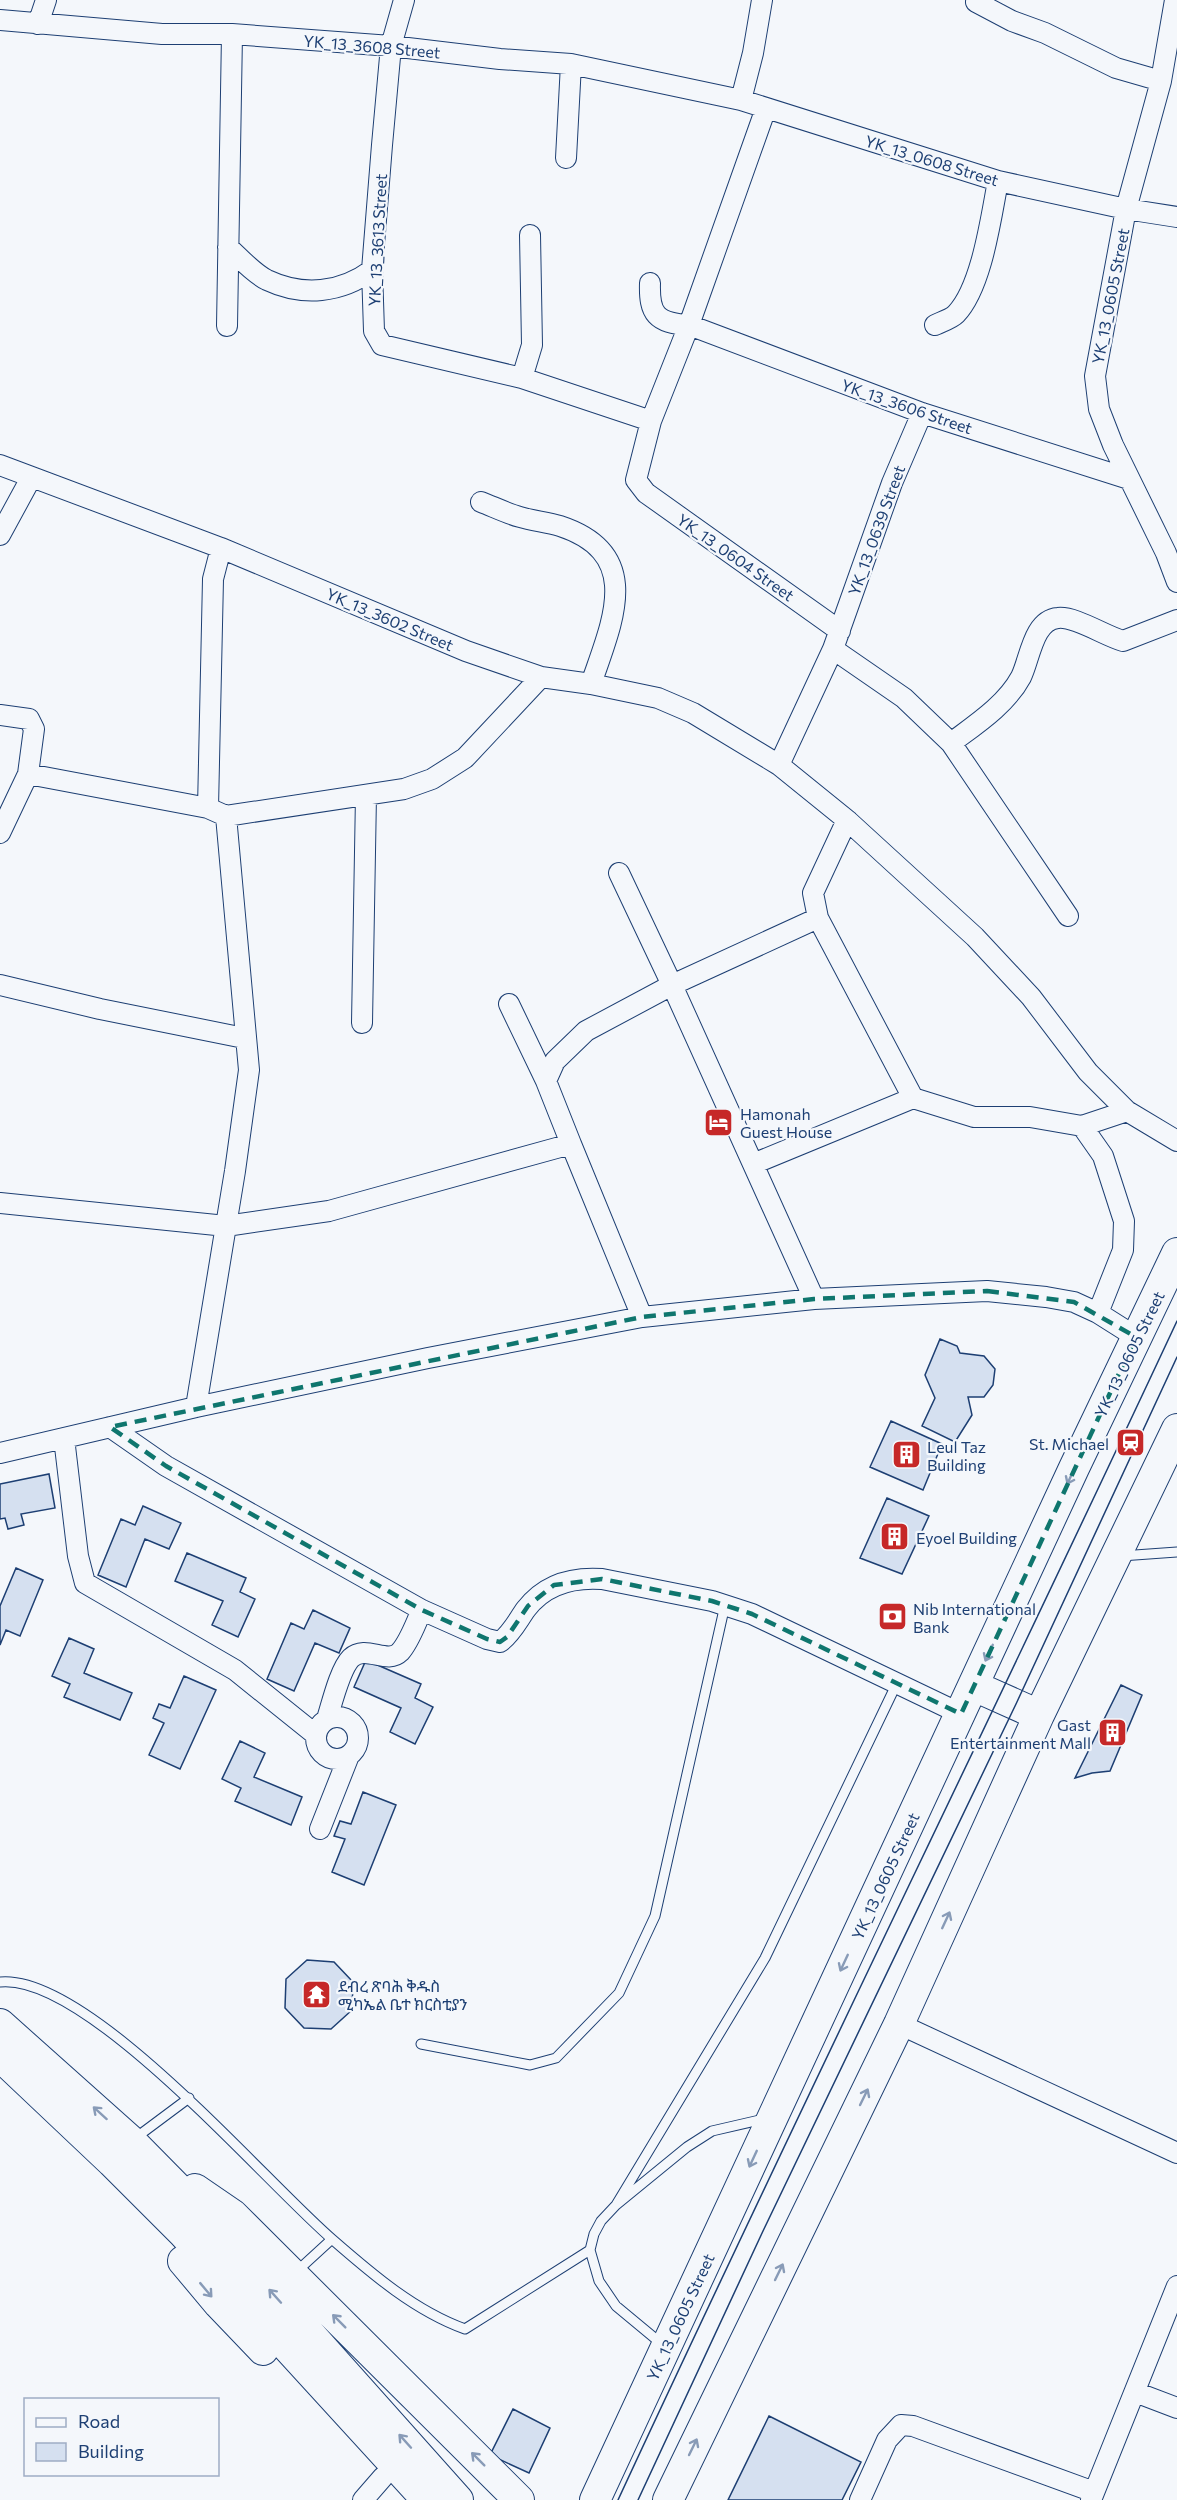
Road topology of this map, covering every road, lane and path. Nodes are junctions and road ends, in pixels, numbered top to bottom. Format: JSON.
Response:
{"nodes":[{"id":1,"x":46,"y":0,"type":"edge"},
{"id":2,"x":404,"y":0,"type":"edge"},
{"id":3,"x":762,"y":0,"type":"edge"},
{"id":4,"x":1175,"y":0,"type":"edge"},
{"id":5,"x":976,"y":2,"type":"dead end"},
{"id":6,"x":0,"y":21,"type":"edge"},
{"id":7,"x":38,"y":24,"type":"junction"},
{"id":8,"x":232,"y":34,"type":"junction"},
{"id":9,"x":391,"y":46,"type":"junction"},
{"id":10,"x":571,"y":64,"type":"junction"},
{"id":11,"x":1161,"y":81,"type":"junction"},
{"id":12,"x":741,"y":100,"type":"junction"},
{"id":13,"x":766,"y":108,"type":"junction"},
{"id":14,"x":566,"y":158,"type":"dead end"},
{"id":15,"x":998,"y":181,"type":"junction"},
{"id":16,"x":1126,"y":209,"type":"junction"},
{"id":17,"x":1177,"y":217,"type":"edge"},
{"id":18,"x":530,"y":235,"type":"dead end"},
{"id":19,"x":228,"y":247,"type":"junction"},
{"id":20,"x":372,"y":270,"type":"junction"},
{"id":21,"x":650,"y":283,"type":"dead end"},
{"id":22,"x":689,"y":325,"type":"junction"},
{"id":23,"x":935,"y":325,"type":"dead end"},
{"id":24,"x":227,"y":327,"type":"dead end"},
{"id":25,"x":522,"y":378,"type":"junction"},
{"id":26,"x":922,"y":413,"type":"junction"},
{"id":27,"x":651,"y":421,"type":"junction"},
{"id":28,"x":0,"y":465,"type":"edge"},
{"id":29,"x":31,"y":477,"type":"junction"},
{"id":30,"x":1129,"y":479,"type":"junction"},
{"id":31,"x":481,"y":502,"type":"dead end"},
{"id":32,"x":0,"y":535,"type":"edge"},
{"id":33,"x":221,"y":548,"type":"junction"},
{"id":34,"x":1177,"y":582,"type":"edge"},
{"id":35,"x":1177,"y":620,"type":"edge"},
{"id":36,"x":833,"y":646,"type":"junction"},
{"id":37,"x":541,"y":677,"type":"junction"},
{"id":38,"x":591,"y":684,"type":"junction"},
{"id":39,"x":0,"y":715,"type":"edge"},
{"id":40,"x":951,"y":743,"type":"junction"},
{"id":41,"x":779,"y":765,"type":"junction"},
{"id":42,"x":28,"y":774,"type":"junction"},
{"id":43,"x":366,"y":795,"type":"junction"},
{"id":44,"x":208,"y":808,"type":"junction"},
{"id":45,"x":226,"y":816,"type":"junction"},
{"id":46,"x":847,"y":820,"type":"junction"},
{"id":47,"x":0,"y":833,"type":"edge"},
{"id":48,"x":619,"y":873,"type":"dead end"},
{"id":49,"x":1068,"y":916,"type":"dead end"},
{"id":50,"x":818,"y":918,"type":"junction"},
{"id":51,"x":0,"y":985,"type":"edge"},
{"id":52,"x":672,"y":985,"type":"junction"},
{"id":53,"x":509,"y":1004,"type":"dead end"},
{"id":54,"x":362,"y":1023,"type":"dead end"},
{"id":55,"x":244,"y":1038,"type":"junction"},
{"id":56,"x":546,"y":1081,"type":"junction"},
{"id":57,"x":913,"y":1098,"type":"junction"},
{"id":58,"x":1127,"y":1111,"type":"junction"},
{"id":59,"x":1082,"y":1126,"type":"junction"},
{"id":60,"x":1177,"y":1141,"type":"edge"},
{"id":61,"x":571,"y":1144,"type":"junction"},
{"id":62,"x":753,"y":1164,"type":"junction"},
{"id":63,"x":0,"y":1203,"type":"edge"},
{"id":64,"x":226,"y":1226,"type":"junction"},
{"id":65,"x":1177,"y":1253,"type":"edge"},
{"id":66,"x":813,"y":1299,"type":"junction"},
{"id":67,"x":1098,"y":1313,"type":"junction"},
{"id":68,"x":642,"y":1317,"type":"junction"},
{"id":69,"x":1136,"y":1337,"type":"junction"},
{"id":70,"x":196,"y":1407,"type":"junction"},
{"id":71,"x":110,"y":1427,"type":"junction"},
{"id":72,"x":1177,"y":1430,"type":"edge"},
{"id":73,"x":64,"y":1438,"type":"junction"},
{"id":74,"x":0,"y":1453,"type":"edge"},
{"id":75,"x":1177,"y":1552,"type":"edge"},
{"id":76,"x":1115,"y":1557,"type":"junction"},
{"id":77,"x":725,"y":1605,"type":"junction"},
{"id":78,"x":422,"y":1610,"type":"junction"},
{"id":79,"x":897,"y":1683,"type":"junction"},
{"id":80,"x":974,"y":1686,"type":"junction"},
{"id":81,"x":961,"y":1714,"type":"junction"},
{"id":82,"x":1039,"y":1715,"type":"junction"},
{"id":83,"x":322,"y":1727,"type":"junction"},
{"id":84,"x":348,"y":1758,"type":"junction"},
{"id":85,"x":320,"y":1829,"type":"dead end"},
{"id":86,"x":0,"y":1982,"type":"edge"},
{"id":87,"x":0,"y":2024,"type":"edge"},
{"id":88,"x":899,"y":2024,"type":"junction"},
{"id":89,"x":421,"y":2044,"type":"dead end"},
{"id":90,"x":0,"y":2056,"type":"edge"},
{"id":91,"x":189,"y":2098,"type":"junction"},
{"id":92,"x":773,"y":2117,"type":"junction"},
{"id":93,"x":121,"y":2152,"type":"junction"},
{"id":94,"x":1177,"y":2152,"type":"edge"},
{"id":95,"x":163,"y":2174,"type":"junction"},
{"id":96,"x":154,"y":2205,"type":"junction"},
{"id":97,"x":616,"y":2205,"type":"junction"},
{"id":98,"x":192,"y":2223,"type":"junction"},
{"id":99,"x":332,"y":2239,"type":"junction"},
{"id":100,"x":590,"y":2250,"type":"junction"},
{"id":101,"x":293,"y":2275,"type":"junction"},
{"id":102,"x":1177,"y":2286,"type":"edge"},
{"id":103,"x":666,"y":2348,"type":"junction"},
{"id":104,"x":1134,"y":2392,"type":"junction"},
{"id":105,"x":1177,"y":2408,"type":"edge"},
{"id":106,"x":383,"y":2477,"type":"junction"},
{"id":107,"x":1093,"y":2496,"type":"edge"},
{"id":108,"x":363,"y":2500,"type":"edge"},
{"id":109,"x":404,"y":2500,"type":"edge"},
{"id":110,"x":427,"y":2500,"type":"edge"},
{"id":111,"x":458,"y":2500,"type":"edge"},
{"id":112,"x":519,"y":2500,"type":"edge"},
{"id":113,"x":595,"y":2500,"type":"edge"},
{"id":114,"x":668,"y":2500,"type":"edge"},
{"id":115,"x":860,"y":2500,"type":"edge"}],
"edges":[{"from":1,"to":7,"type":"street"},
{"from":2,"to":9,"type":"street","name":"YK_13_3613 Street"},
{"from":3,"to":12,"type":"street"},
{"from":4,"to":11,"type":"street","name":"YK_13_0605 Street"},
{"from":5,"to":11,"type":"street"},
{"from":6,"to":7,"type":"street","name":"YK_13_3608 Street"},
{"from":7,"to":8,"type":"street","name":"YK_13_3608 Street"},
{"from":8,"to":9,"type":"street","name":"YK_13_3608 Street"},
{"from":8,"to":19,"type":"street"},
{"from":9,"to":10,"type":"street","name":"YK_13_3608 Street"},
{"from":9,"to":20,"type":"street","name":"YK_13_3613 Street"},
{"from":10,"to":12,"type":"street","name":"YK_13_3608 Street"},
{"from":10,"to":14,"type":"street"},
{"from":11,"to":16,"type":"street","name":"YK_13_0605 Street"},
{"from":12,"to":13,"type":"street","name":"YK_13_0608 Street"},
{"from":13,"to":15,"type":"street","name":"YK_13_0608 Street"},
{"from":13,"to":22,"type":"street"},
{"from":15,"to":16,"type":"street","name":"YK_13_0608 Street"},
{"from":15,"to":23,"type":"street"},
{"from":16,"to":17,"type":"street"},
{"from":16,"to":30,"type":"street","name":"YK_13_0605 Street"},
{"from":18,"to":25,"type":"street"},
{"from":19,"to":20,"type":"street"},
{"from":19,"to":24,"type":"street"},
{"from":20,"to":25,"type":"street","name":"YK_13_3613 Street"},
{"from":21,"to":22,"type":"street","name":"YK_13_3606 Street"},
{"from":22,"to":26,"type":"street","name":"YK_13_3606 Street"},
{"from":22,"to":27,"type":"street"},
{"from":25,"to":27,"type":"street","name":"YK_13_3613 Street"},
{"from":26,"to":30,"type":"street","name":"YK_13_3606 Street"},
{"from":26,"to":36,"type":"street","name":"YK_13_0639 Street"},
{"from":27,"to":36,"type":"street","name":"YK_13_0604 Street"},
{"from":28,"to":29,"type":"street","name":"YK_13_3602 Street"},
{"from":29,"to":32,"type":"street"},
{"from":29,"to":33,"type":"street","name":"YK_13_3602 Street"},
{"from":30,"to":34,"type":"street","name":"YK_13_0605 Street"},
{"from":31,"to":38,"type":"street"},
{"from":33,"to":37,"type":"street","name":"YK_13_3602 Street"},
{"from":33,"to":44,"type":"street"},
{"from":35,"to":40,"type":"street"},
{"from":36,"to":40,"type":"street","name":"YK_13_0604 Street"},
{"from":36,"to":41,"type":"street","name":"YK_13_0639 Street"},
{"from":37,"to":38,"type":"street","name":"YK_13_3602 Street"},
{"from":37,"to":43,"type":"street"},
{"from":38,"to":41,"type":"street","name":"YK_13_3602 Street"},
{"from":39,"to":42,"type":"street"},
{"from":40,"to":49,"type":"street","name":"YK_13_0604 Street"},
{"from":41,"to":46,"type":"street","name":"YK_13_3602 Street"},
{"from":42,"to":44,"type":"street"},
{"from":42,"to":47,"type":"street"},
{"from":43,"to":45,"type":"street"},
{"from":43,"to":54,"type":"street"},
{"from":44,"to":45,"type":"street"},
{"from":45,"to":55,"type":"street"},
{"from":46,"to":50,"type":"street"},
{"from":46,"to":58,"type":"street","name":"YK_13_3602 Street"},
{"from":48,"to":52,"type":"street"},
{"from":50,"to":52,"type":"street"},
{"from":50,"to":57,"type":"street"},
{"from":51,"to":55,"type":"street"},
{"from":52,"to":56,"type":"street"},
{"from":52,"to":62,"type":"street"},
{"from":53,"to":56,"type":"street"},
{"from":55,"to":64,"type":"street"},
{"from":56,"to":61,"type":"street"},
{"from":57,"to":59,"type":"street"},
{"from":57,"to":62,"type":"street"},
{"from":58,"to":59,"type":"street"},
{"from":58,"to":60,"type":"street","name":"YK_13_3602 Street"},
{"from":59,"to":67,"type":"street"},
{"from":61,"to":64,"type":"street"},
{"from":61,"to":68,"type":"street"},
{"from":62,"to":66,"type":"street"},
{"from":63,"to":64,"type":"street"},
{"from":64,"to":70,"type":"street"},
{"from":65,"to":69,"type":"main road","name":"YK_13_0605 Street"},
{"from":66,"to":67,"type":"street"},
{"from":66,"to":68,"type":"street"},
{"from":67,"to":69,"type":"street"},
{"from":68,"to":70,"type":"street"},
{"from":69,"to":80,"type":"main road","name":"YK_13_0605 Street","one_way":true},
{"from":70,"to":71,"type":"street"},
{"from":71,"to":73,"type":"street"},
{"from":71,"to":78,"type":"street"},
{"from":72,"to":76,"type":"main road"},
{"from":73,"to":74,"type":"street"},
{"from":73,"to":83,"type":"street"},
{"from":75,"to":76,"type":"lane"},
{"from":76,"to":82,"type":"main road"},
{"from":77,"to":78,"type":"street"},
{"from":77,"to":79,"type":"street"},
{"from":77,"to":89,"type":"lane"},
{"from":78,"to":83,"type":"street"},
{"from":79,"to":81,"type":"street"},
{"from":79,"to":97,"type":"lane"},
{"from":80,"to":81,"type":"main road","name":"YK_13_0605 Street"},
{"from":80,"to":82,"type":"main road"},
{"from":81,"to":92,"type":"main road","name":"YK_13_0605 Street","one_way":true},
{"from":88,"to":82,"type":"main road","one_way":true},
{"from":83,"to":84,"type":"street"},
{"from":83,"to":84,"type":"street"},
{"from":84,"to":85,"type":"street"},
{"from":86,"to":91,"type":"lane"},
{"from":93,"to":87,"type":"main road","one_way":true},
{"from":88,"to":94,"type":"street"},
{"from":114,"to":88,"type":"main road","one_way":true},
{"from":90,"to":93,"type":"main road"},
{"from":91,"to":93,"type":"lane"},
{"from":91,"to":99,"type":"lane"},
{"from":92,"to":97,"type":"lane"},
{"from":92,"to":103,"type":"main road","name":"YK_13_0605 Street","one_way":true},
{"from":93,"to":95,"type":"main road"},
{"from":93,"to":96,"type":"main road"},
{"from":95,"to":98,"type":"main road"},
{"from":95,"to":101,"type":"main road"},
{"from":96,"to":98,"type":"main road"},
{"from":96,"to":106,"type":"main road","one_way":true},
{"from":97,"to":100,"type":"lane"},
{"from":98,"to":110,"type":"main road"},
{"from":111,"to":98,"type":"main road","one_way":true},
{"from":99,"to":100,"type":"lane"},
{"from":99,"to":101,"type":"lane"},
{"from":100,"to":103,"type":"lane"},
{"from":112,"to":101,"type":"main road","one_way":true},
{"from":102,"to":104,"type":"street"},
{"from":103,"to":113,"type":"main road","name":"YK_13_0605 Street"},
{"from":104,"to":105,"type":"street"},
{"from":104,"to":107,"type":"street"},
{"from":106,"to":108,"type":"street"},
{"from":106,"to":109,"type":"main road"},
{"from":107,"to":115,"type":"street"}]}
